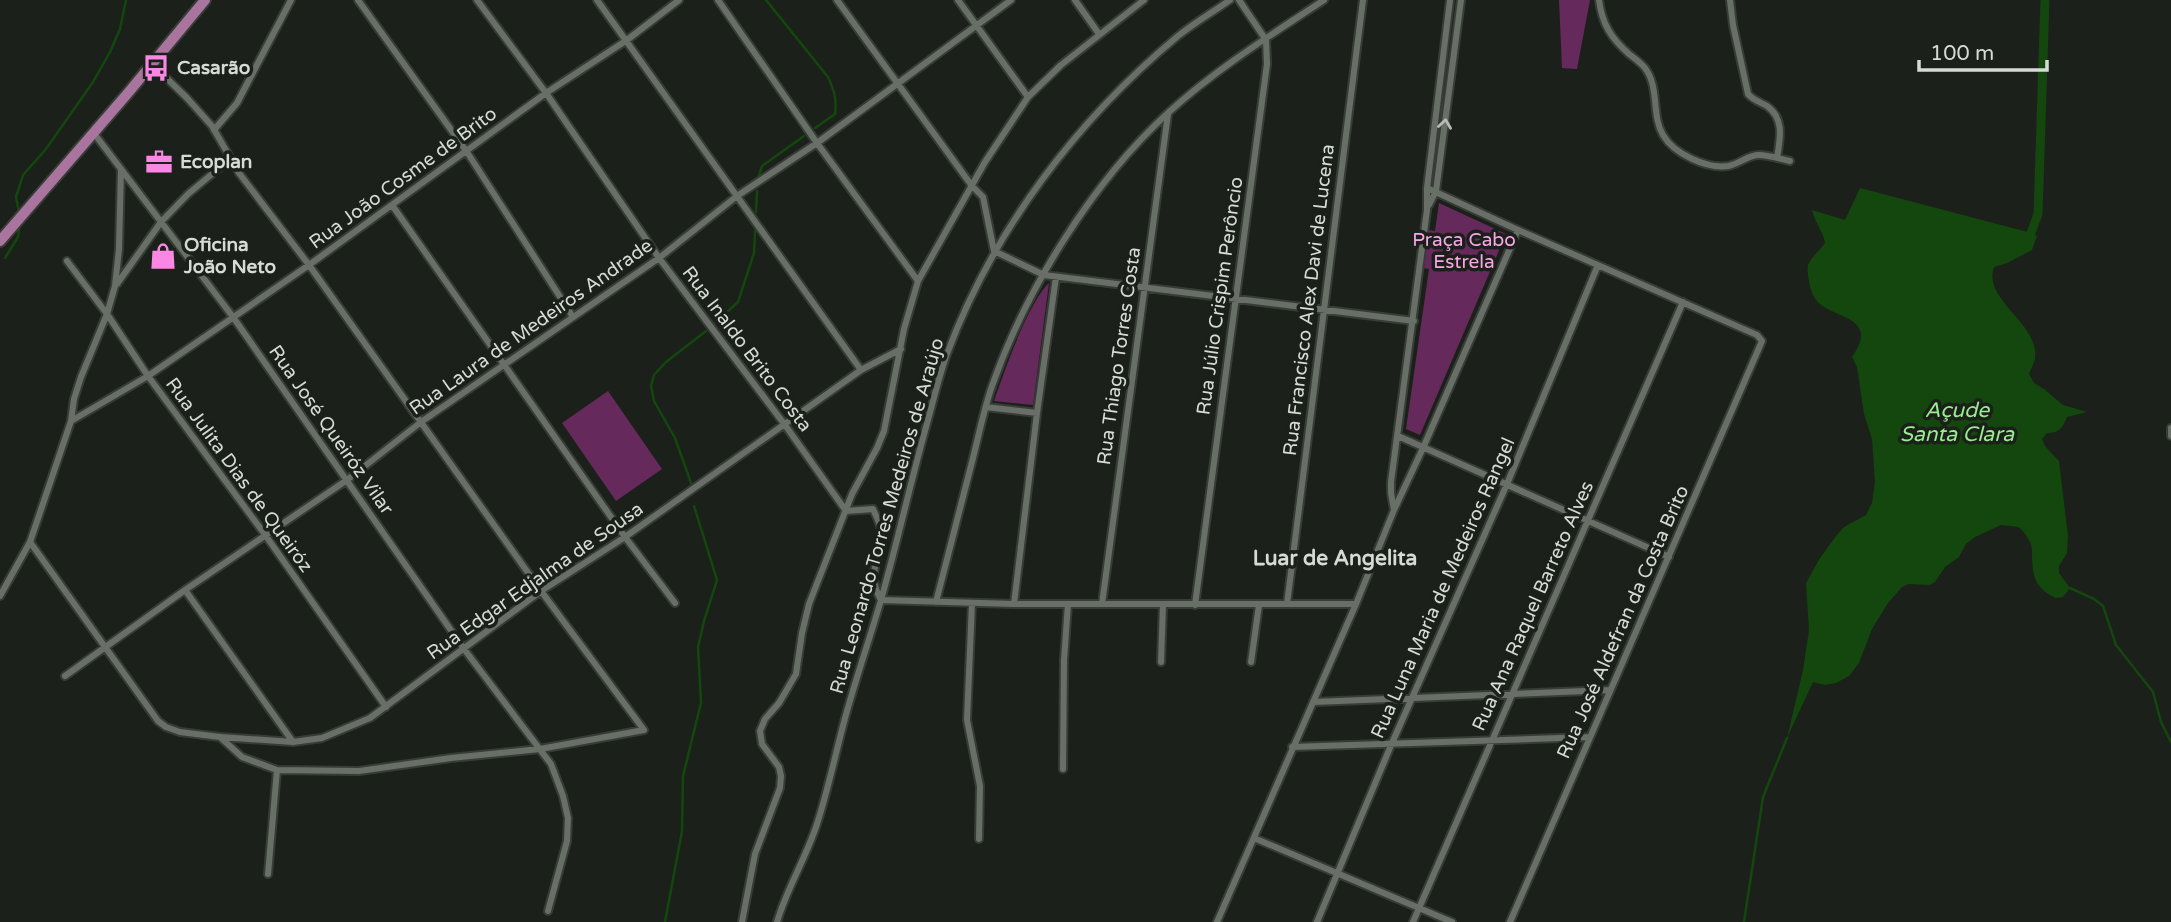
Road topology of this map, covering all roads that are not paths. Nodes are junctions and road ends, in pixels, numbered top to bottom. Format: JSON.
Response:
{"nodes":[{"id":1,"x":205,"y":0,"type":"edge"},
{"id":2,"x":291,"y":0,"type":"edge"},
{"id":3,"x":358,"y":0,"type":"edge"},
{"id":4,"x":477,"y":0,"type":"edge"},
{"id":5,"x":597,"y":0,"type":"edge"},
{"id":6,"x":679,"y":0,"type":"edge"},
{"id":7,"x":718,"y":0,"type":"edge"},
{"id":8,"x":838,"y":0,"type":"edge"},
{"id":9,"x":958,"y":0,"type":"edge"},
{"id":10,"x":1011,"y":0,"type":"edge"},
{"id":11,"x":1075,"y":0,"type":"edge"},
{"id":12,"x":1144,"y":0,"type":"edge"},
{"id":13,"x":1239,"y":0,"type":"edge"},
{"id":14,"x":1324,"y":0,"type":"edge"},
{"id":15,"x":1363,"y":0,"type":"edge"},
{"id":16,"x":1450,"y":0,"type":"edge"},
{"id":17,"x":1461,"y":0,"type":"edge"},
{"id":18,"x":1599,"y":0,"type":"edge"},
{"id":19,"x":1730,"y":0,"type":"edge"},
{"id":20,"x":1226,"y":1,"type":"edge"},
{"id":21,"x":977,"y":25,"type":"junction"},
{"id":22,"x":1099,"y":34,"type":"junction"},
{"id":23,"x":627,"y":40,"type":"junction"},
{"id":24,"x":1266,"y":40,"type":"junction"},
{"id":25,"x":152,"y":64,"type":"junction"},
{"id":26,"x":897,"y":84,"type":"junction"},
{"id":27,"x":546,"y":93,"type":"junction"},
{"id":28,"x":1028,"y":97,"type":"junction"},
{"id":29,"x":1168,"y":112,"type":"junction"},
{"id":30,"x":214,"y":130,"type":"junction"},
{"id":31,"x":93,"y":132,"type":"junction"},
{"id":32,"x":817,"y":143,"type":"junction"},
{"id":33,"x":467,"y":152,"type":"junction"},
{"id":34,"x":1777,"y":158,"type":"junction"},
{"id":35,"x":230,"y":159,"type":"junction"},
{"id":36,"x":1790,"y":161,"type":"dead end"},
{"id":37,"x":121,"y":169,"type":"junction"},
{"id":38,"x":972,"y":186,"type":"junction"},
{"id":39,"x":1427,"y":188,"type":"junction"},
{"id":40,"x":1436,"y":191,"type":"junction"},
{"id":41,"x":737,"y":196,"type":"junction"},
{"id":42,"x":392,"y":205,"type":"junction"},
{"id":43,"x":1427,"y":210,"type":"junction"},
{"id":44,"x":161,"y":222,"type":"junction"},
{"id":45,"x":1518,"y":230,"type":"junction"},
{"id":46,"x":0,"y":241,"type":"edge"},
{"id":47,"x":995,"y":251,"type":"junction"},
{"id":48,"x":659,"y":258,"type":"junction"},
{"id":49,"x":67,"y":261,"type":"dead end"},
{"id":50,"x":309,"y":265,"type":"junction"},
{"id":51,"x":1598,"y":265,"type":"junction"},
{"id":52,"x":1044,"y":275,"type":"junction"},
{"id":53,"x":1056,"y":277,"type":"junction"},
{"id":54,"x":918,"y":281,"type":"junction"},
{"id":55,"x":115,"y":286,"type":"junction"},
{"id":56,"x":1144,"y":286,"type":"junction"},
{"id":57,"x":1236,"y":298,"type":"junction"},
{"id":58,"x":1683,"y":302,"type":"junction"},
{"id":59,"x":1323,"y":309,"type":"junction"},
{"id":60,"x":107,"y":314,"type":"junction"},
{"id":61,"x":233,"y":317,"type":"junction"},
{"id":62,"x":573,"y":317,"type":"junction"},
{"id":63,"x":1413,"y":321,"type":"junction"},
{"id":64,"x":901,"y":349,"type":"junction"},
{"id":65,"x":504,"y":365,"type":"junction"},
{"id":66,"x":861,"y":370,"type":"junction"},
{"id":67,"x":148,"y":376,"type":"junction"},
{"id":68,"x":986,"y":407,"type":"junction"},
{"id":69,"x":1037,"y":413,"type":"junction"},
{"id":70,"x":71,"y":421,"type":"junction"},
{"id":71,"x":421,"y":422,"type":"junction"},
{"id":72,"x":785,"y":425,"type":"junction"},
{"id":73,"x":2171,"y":429,"type":"edge"},
{"id":74,"x":1398,"y":436,"type":"junction"},
{"id":75,"x":2171,"y":436,"type":"edge"},
{"id":76,"x":1423,"y":448,"type":"junction"},
{"id":77,"x":347,"y":480,"type":"junction"},
{"id":78,"x":1507,"y":484,"type":"junction"},
{"id":79,"x":1394,"y":510,"type":"junction"},
{"id":80,"x":846,"y":511,"type":"junction"},
{"id":81,"x":1588,"y":520,"type":"junction"},
{"id":82,"x":266,"y":536,"type":"junction"},
{"id":83,"x":625,"y":537,"type":"junction"},
{"id":84,"x":30,"y":541,"type":"junction"},
{"id":85,"x":1669,"y":557,"type":"junction"},
{"id":86,"x":185,"y":590,"type":"junction"},
{"id":87,"x":541,"y":591,"type":"junction"},
{"id":88,"x":0,"y":596,"type":"edge"},
{"id":89,"x":881,"y":600,"type":"junction"},
{"id":90,"x":936,"y":602,"type":"junction"},
{"id":91,"x":675,"y":603,"type":"dead end"},
{"id":92,"x":972,"y":603,"type":"junction"},
{"id":93,"x":1014,"y":604,"type":"junction"},
{"id":94,"x":1068,"y":604,"type":"junction"},
{"id":95,"x":1102,"y":604,"type":"junction"},
{"id":96,"x":1287,"y":604,"type":"junction"},
{"id":97,"x":1356,"y":604,"type":"junction"},
{"id":98,"x":1163,"y":605,"type":"junction"},
{"id":99,"x":1195,"y":605,"type":"junction"},
{"id":100,"x":1259,"y":605,"type":"junction"},
{"id":101,"x":106,"y":646,"type":"junction"},
{"id":102,"x":464,"y":649,"type":"junction"},
{"id":103,"x":1161,"y":662,"type":"dead end"},
{"id":104,"x":1251,"y":662,"type":"dead end"},
{"id":105,"x":65,"y":676,"type":"dead end"},
{"id":106,"x":1610,"y":690,"type":"junction"},
{"id":107,"x":1512,"y":694,"type":"junction"},
{"id":108,"x":1414,"y":698,"type":"junction"},
{"id":109,"x":1313,"y":702,"type":"junction"},
{"id":110,"x":386,"y":707,"type":"junction"},
{"id":111,"x":219,"y":737,"type":"junction"},
{"id":112,"x":1590,"y":737,"type":"junction"},
{"id":113,"x":1492,"y":741,"type":"junction"},
{"id":114,"x":293,"y":742,"type":"junction"},
{"id":115,"x":1392,"y":743,"type":"junction"},
{"id":116,"x":1292,"y":747,"type":"junction"},
{"id":117,"x":540,"y":749,"type":"junction"},
{"id":118,"x":1063,"y":769,"type":"dead end"},
{"id":119,"x":277,"y":770,"type":"junction"},
{"id":120,"x":1255,"y":838,"type":"junction"},
{"id":121,"x":979,"y":839,"type":"dead end"},
{"id":122,"x":1338,"y":872,"type":"junction"},
{"id":123,"x":268,"y":874,"type":"dead end"},
{"id":124,"x":1419,"y":907,"type":"junction"},
{"id":125,"x":548,"y":911,"type":"dead end"},
{"id":126,"x":742,"y":922,"type":"edge"},
{"id":127,"x":777,"y":922,"type":"edge"},
{"id":128,"x":1217,"y":922,"type":"edge"},
{"id":129,"x":1317,"y":922,"type":"edge"},
{"id":130,"x":1413,"y":922,"type":"edge"},
{"id":131,"x":1452,"y":922,"type":"edge"},
{"id":132,"x":1510,"y":922,"type":"edge"}],
"edges":[{"from":1,"to":25,"type":"main road"},
{"from":2,"to":30,"type":"street"},
{"from":3,"to":33,"type":"street"},
{"from":4,"to":27,"type":"street","name":"Rua Inaldo Brito Costa"},
{"from":5,"to":23,"type":"street"},
{"from":6,"to":23,"type":"street","name":"Rua João Cosme de Brito"},
{"from":7,"to":32,"type":"street"},
{"from":8,"to":26,"type":"street"},
{"from":9,"to":21,"type":"street"},
{"from":10,"to":21,"type":"street","name":"Rua Laura de Medeiros Andrade"},
{"from":11,"to":22,"type":"street"},
{"from":12,"to":22,"type":"street"},
{"from":13,"to":24,"type":"street"},
{"from":14,"to":24,"type":"street"},
{"from":15,"to":59,"type":"street","name":"Rua Francisco Alex Davi de Lucena"},
{"from":16,"to":39,"type":"street"},
{"from":40,"to":17,"type":"street","one_way":true},
{"from":18,"to":34,"type":"street"},
{"from":19,"to":34,"type":"street"},
{"from":20,"to":47,"type":"street","name":"Rua Leonardo Torres Medeiros de Araújo"},
{"from":21,"to":26,"type":"street","name":"Rua Laura de Medeiros Andrade"},
{"from":21,"to":28,"type":"street"},
{"from":22,"to":28,"type":"street"},
{"from":23,"to":27,"type":"street","name":"Rua João Cosme de Brito"},
{"from":23,"to":41,"type":"street"},
{"from":24,"to":29,"type":"street"},
{"from":24,"to":57,"type":"street","name":"Rua Júlio Crispim Perôncio"},
{"from":25,"to":30,"type":"street"},
{"from":25,"to":31,"type":"main road"},
{"from":26,"to":32,"type":"street","name":"Rua Laura de Medeiros Andrade"},
{"from":26,"to":38,"type":"street"},
{"from":27,"to":33,"type":"street","name":"Rua João Cosme de Brito"},
{"from":27,"to":48,"type":"street","name":"Rua Inaldo Brito Costa"},
{"from":28,"to":38,"type":"street"},
{"from":29,"to":52,"type":"street"},
{"from":29,"to":56,"type":"street","name":"Rua Thiago Torres Costa"},
{"from":30,"to":35,"type":"street"},
{"from":31,"to":37,"type":"street","name":"Rua José Queiróz Vilar"},
{"from":31,"to":46,"type":"main road"},
{"from":32,"to":41,"type":"street","name":"Rua Laura de Medeiros Andrade"},
{"from":32,"to":54,"type":"street"},
{"from":33,"to":42,"type":"street","name":"Rua João Cosme de Brito"},
{"from":33,"to":62,"type":"street"},
{"from":34,"to":36,"type":"street"},
{"from":35,"to":44,"type":"street"},
{"from":35,"to":50,"type":"street"},
{"from":37,"to":44,"type":"street","name":"Rua José Queiróz Vilar"},
{"from":37,"to":55,"type":"street"},
{"from":38,"to":47,"type":"street"},
{"from":38,"to":54,"type":"street"},
{"from":39,"to":40,"type":"street"},
{"from":39,"to":43,"type":"street"},
{"from":40,"to":43,"type":"street"},
{"from":40,"to":45,"type":"street"},
{"from":41,"to":48,"type":"street","name":"Rua Laura de Medeiros Andrade"},
{"from":41,"to":66,"type":"street"},
{"from":42,"to":50,"type":"street","name":"Rua João Cosme de Brito"},
{"from":42,"to":65,"type":"street"},
{"from":43,"to":63,"type":"street"},
{"from":44,"to":55,"type":"street"},
{"from":44,"to":61,"type":"street","name":"Rua José Queiróz Vilar"},
{"from":45,"to":51,"type":"street"},
{"from":45,"to":76,"type":"street"},
{"from":47,"to":52,"type":"street"},
{"from":47,"to":89,"type":"street","name":"Rua Leonardo Torres Medeiros de Araújo"},
{"from":48,"to":62,"type":"street","name":"Rua Laura de Medeiros Andrade"},
{"from":48,"to":72,"type":"street","name":"Rua Inaldo Brito Costa"},
{"from":49,"to":60,"type":"street","name":"Rua Julita Dias de Queiróz"},
{"from":50,"to":61,"type":"street","name":"Rua João Cosme de Brito"},
{"from":50,"to":71,"type":"street"},
{"from":51,"to":58,"type":"street"},
{"from":51,"to":78,"type":"street","name":"Rua Luna Maria de Medeiros Rangel"},
{"from":52,"to":53,"type":"street"},
{"from":52,"to":68,"type":"street"},
{"from":53,"to":56,"type":"street"},
{"from":53,"to":69,"type":"street"},
{"from":54,"to":64,"type":"street"},
{"from":55,"to":60,"type":"street"},
{"from":56,"to":57,"type":"street"},
{"from":56,"to":95,"type":"street","name":"Rua Thiago Torres Costa"},
{"from":57,"to":59,"type":"street"},
{"from":57,"to":99,"type":"street","name":"Rua Júlio Crispim Perôncio"},
{"from":58,"to":81,"type":"street","name":"Rua Ana Raquel Barreto Alves"},
{"from":58,"to":85,"type":"street","name":"Rua José Aldefran da Costa Brito"},
{"from":59,"to":63,"type":"street"},
{"from":59,"to":96,"type":"street","name":"Rua Francisco Alex Davi de Lucena"},
{"from":60,"to":67,"type":"street","name":"Rua Julita Dias de Queiróz"},
{"from":60,"to":70,"type":"street"},
{"from":61,"to":67,"type":"street","name":"Rua João Cosme de Brito"},
{"from":61,"to":77,"type":"street","name":"Rua José Queiróz Vilar"},
{"from":62,"to":65,"type":"street","name":"Rua Laura de Medeiros Andrade"},
{"from":63,"to":74,"type":"street"},
{"from":64,"to":66,"type":"street","name":"Rua Edgar Edjalma de Sousa"},
{"from":64,"to":80,"type":"street"},
{"from":65,"to":71,"type":"street","name":"Rua Laura de Medeiros Andrade"},
{"from":65,"to":83,"type":"street"},
{"from":66,"to":72,"type":"street","name":"Rua Edgar Edjalma de Sousa"},
{"from":67,"to":70,"type":"street","name":"Rua João Cosme de Brito"},
{"from":67,"to":82,"type":"street","name":"Rua Julita Dias de Queiróz"},
{"from":68,"to":69,"type":"street"},
{"from":68,"to":90,"type":"street"},
{"from":69,"to":93,"type":"street"},
{"from":70,"to":84,"type":"street"},
{"from":71,"to":77,"type":"street","name":"Rua Laura de Medeiros Andrade"},
{"from":71,"to":87,"type":"street"},
{"from":72,"to":80,"type":"street","name":"Rua Inaldo Brito Costa"},
{"from":72,"to":83,"type":"street","name":"Rua Edgar Edjalma de Sousa"},
{"from":73,"to":75,"type":"street"},
{"from":74,"to":76,"type":"street"},
{"from":74,"to":79,"type":"street"},
{"from":76,"to":78,"type":"street"},
{"from":76,"to":79,"type":"street"},
{"from":77,"to":82,"type":"street","name":"Rua Laura de Medeiros Andrade"},
{"from":77,"to":102,"type":"street","name":"Rua José Queiróz Vilar"},
{"from":78,"to":81,"type":"street"},
{"from":78,"to":108,"type":"street","name":"Rua Luna Maria de Medeiros Rangel"},
{"from":79,"to":97,"type":"street"},
{"from":80,"to":89,"type":"street"},
{"from":80,"to":126,"type":"street"},
{"from":81,"to":85,"type":"street"},
{"from":81,"to":107,"type":"street","name":"Rua Ana Raquel Barreto Alves"},
{"from":82,"to":86,"type":"street","name":"Rua Laura de Medeiros Andrade"},
{"from":82,"to":110,"type":"street","name":"Rua Julita Dias de Queiróz"},
{"from":83,"to":87,"type":"street","name":"Rua Edgar Edjalma de Sousa"},
{"from":83,"to":91,"type":"street"},
{"from":84,"to":88,"type":"street"},
{"from":84,"to":101,"type":"street"},
{"from":85,"to":106,"type":"street","name":"Rua José Aldefran da Costa Brito"},
{"from":86,"to":101,"type":"street","name":"Rua Laura de Medeiros Andrade"},
{"from":86,"to":114,"type":"street"},
{"from":87,"to":102,"type":"street","name":"Rua Edgar Edjalma de Sousa"},
{"from":87,"to":117,"type":"street"},
{"from":89,"to":90,"type":"street"},
{"from":89,"to":127,"type":"street","name":"Rua Leonardo Torres Medeiros de Araújo"},
{"from":90,"to":92,"type":"street"},
{"from":92,"to":93,"type":"street"},
{"from":92,"to":121,"type":"street"},
{"from":93,"to":94,"type":"street"},
{"from":94,"to":95,"type":"street"},
{"from":94,"to":118,"type":"street"},
{"from":95,"to":98,"type":"street"},
{"from":96,"to":97,"type":"street"},
{"from":96,"to":100,"type":"street"},
{"from":97,"to":109,"type":"street"},
{"from":98,"to":99,"type":"street"},
{"from":98,"to":103,"type":"street"},
{"from":99,"to":100,"type":"street"},
{"from":100,"to":104,"type":"street"},
{"from":101,"to":105,"type":"street","name":"Rua Laura de Medeiros Andrade"},
{"from":101,"to":111,"type":"street","name":"Rua Edgar Edjalma de Sousa"},
{"from":102,"to":110,"type":"street","name":"Rua Edgar Edjalma de Sousa"},
{"from":102,"to":117,"type":"street","name":"Rua José Queiróz Vilar"},
{"from":106,"to":107,"type":"street"},
{"from":106,"to":112,"type":"street","name":"Rua José Aldefran da Costa Brito"},
{"from":107,"to":108,"type":"street"},
{"from":107,"to":113,"type":"street","name":"Rua Ana Raquel Barreto Alves"},
{"from":108,"to":109,"type":"street"},
{"from":108,"to":115,"type":"street","name":"Rua Luna Maria de Medeiros Rangel"},
{"from":109,"to":116,"type":"street"},
{"from":110,"to":114,"type":"street","name":"Rua Edgar Edjalma de Sousa"},
{"from":111,"to":114,"type":"street","name":"Rua Edgar Edjalma de Sousa"},
{"from":111,"to":119,"type":"street"},
{"from":112,"to":113,"type":"street"},
{"from":112,"to":132,"type":"street","name":"Rua José Aldefran da Costa Brito"},
{"from":113,"to":115,"type":"street"},
{"from":113,"to":124,"type":"street","name":"Rua Ana Raquel Barreto Alves"},
{"from":115,"to":116,"type":"street"},
{"from":115,"to":122,"type":"street","name":"Rua Luna Maria de Medeiros Rangel"},
{"from":116,"to":120,"type":"street"},
{"from":117,"to":119,"type":"street"},
{"from":117,"to":125,"type":"street","name":"Rua José Queiróz Vilar"},
{"from":119,"to":123,"type":"street"},
{"from":120,"to":122,"type":"street"},
{"from":120,"to":128,"type":"street"},
{"from":122,"to":124,"type":"street"},
{"from":122,"to":129,"type":"street","name":"Rua Luna Maria de Medeiros Rangel"},
{"from":124,"to":130,"type":"street","name":"Rua Ana Raquel Barreto Alves"},
{"from":124,"to":131,"type":"street"}]}
